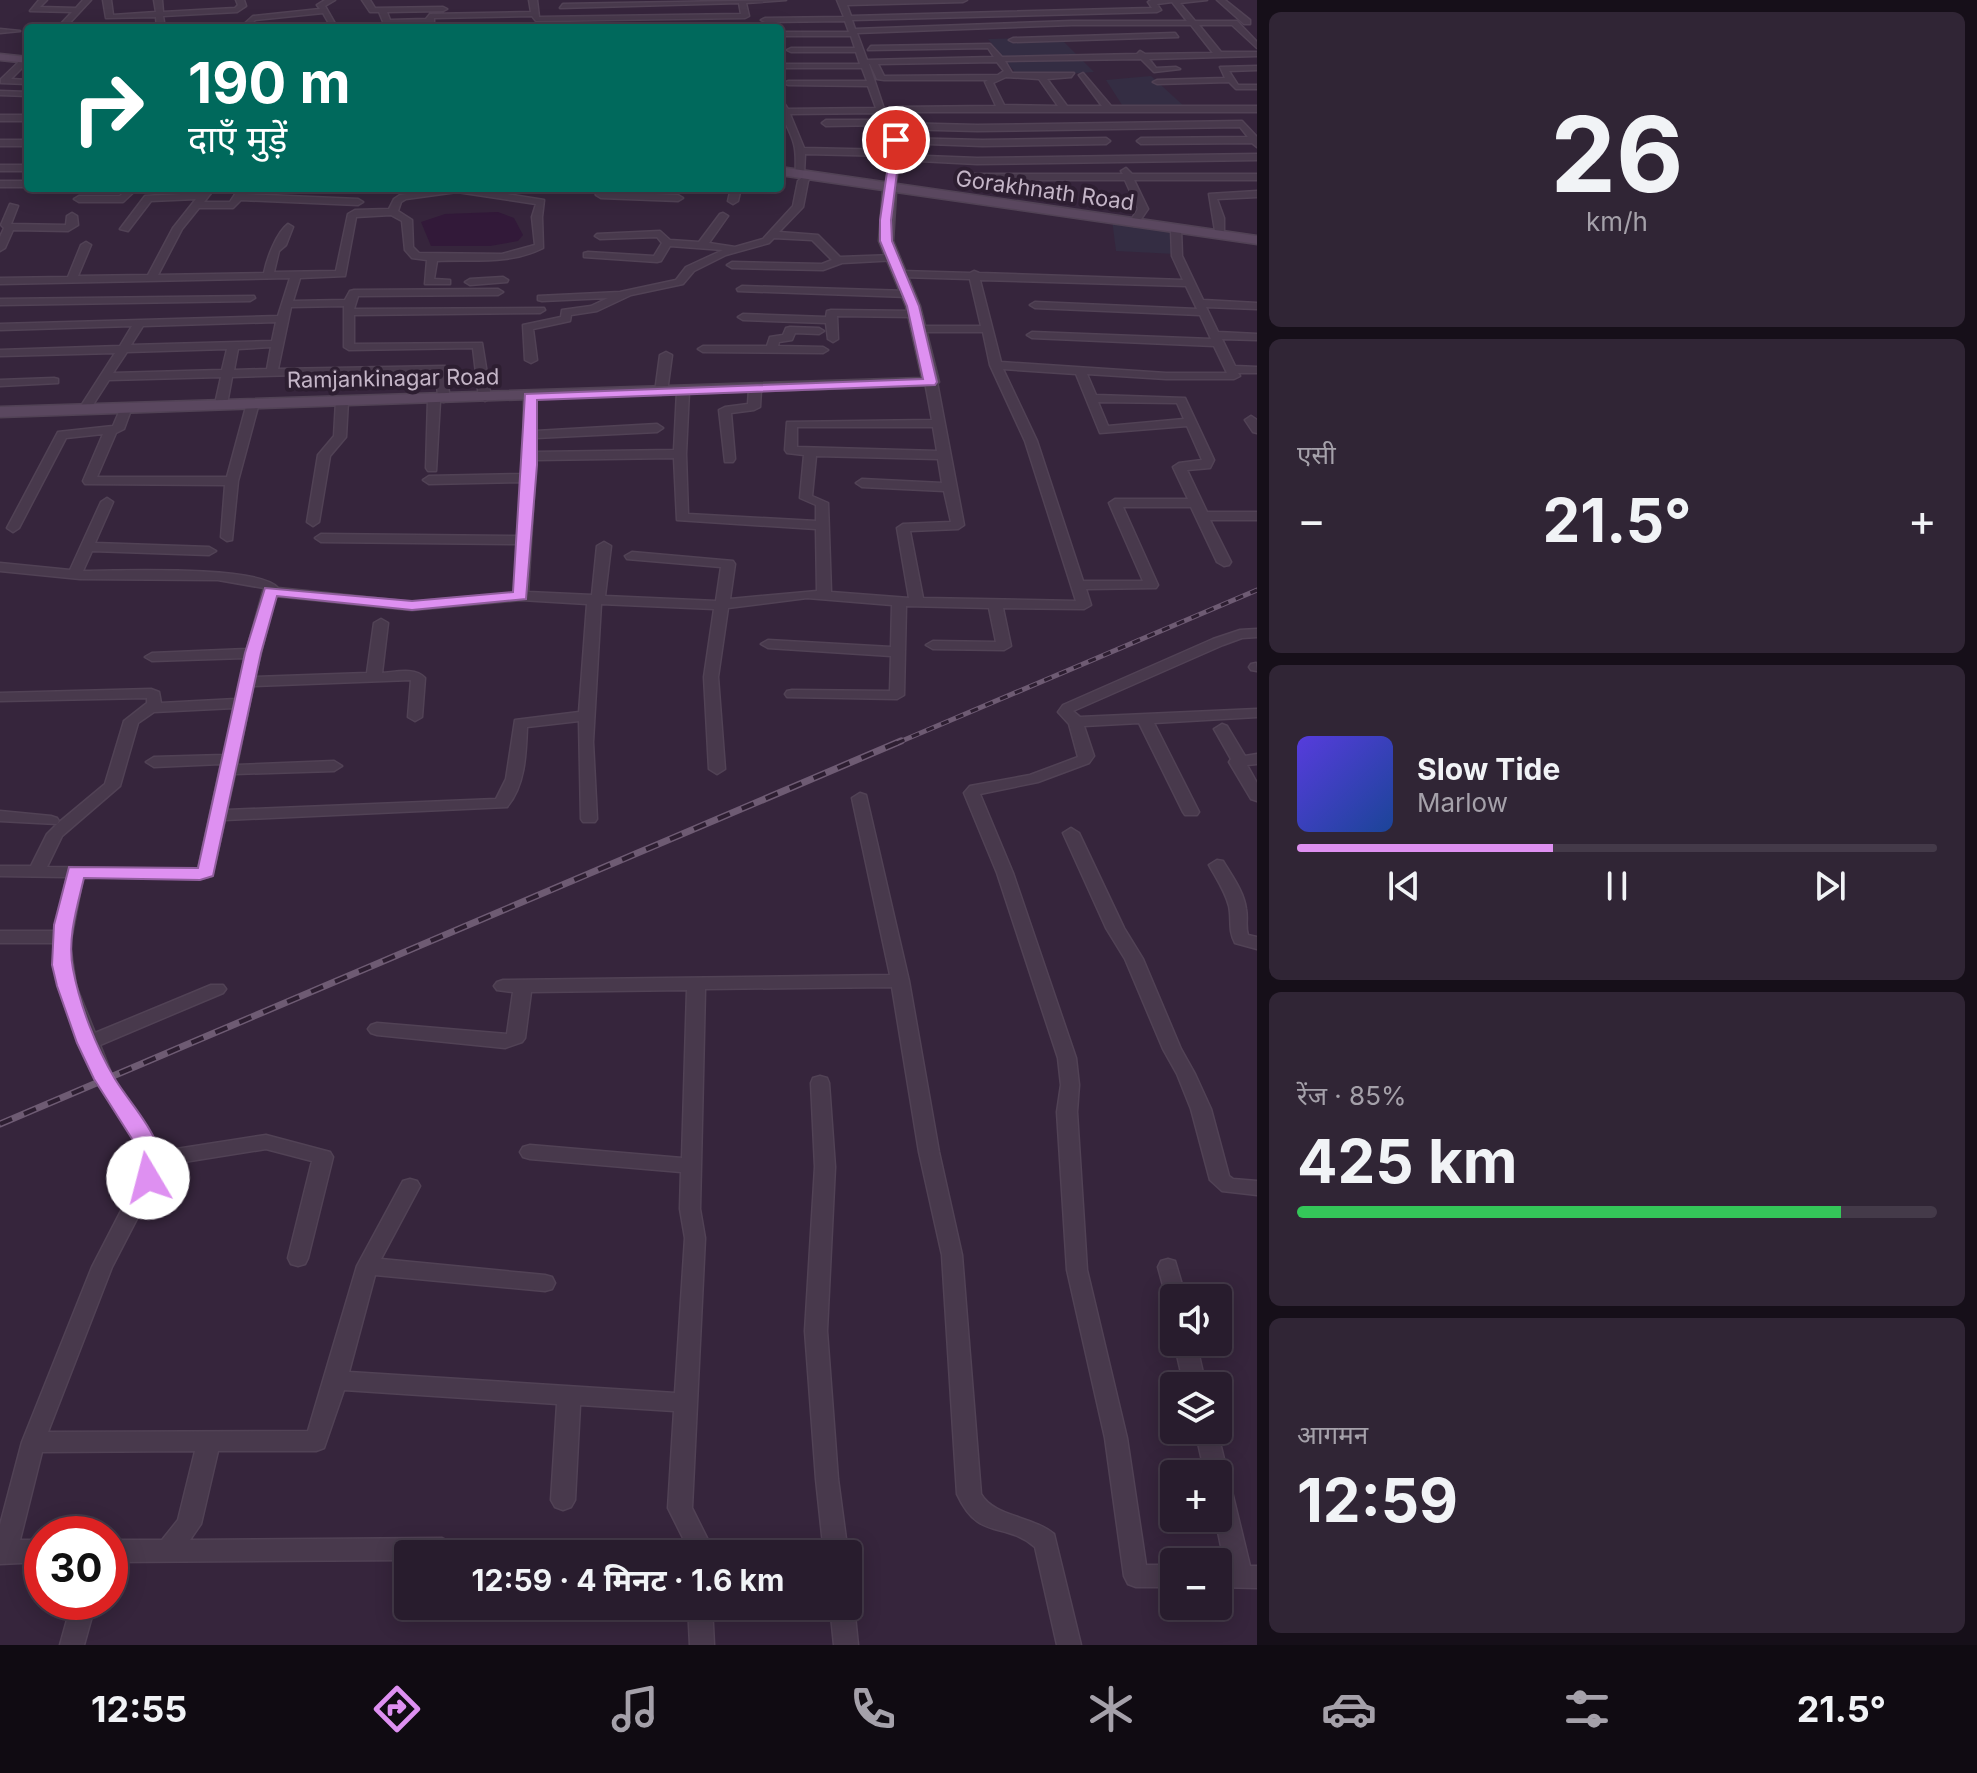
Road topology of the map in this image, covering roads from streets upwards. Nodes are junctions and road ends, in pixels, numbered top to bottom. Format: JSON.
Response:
{"nodes":[{"id":1,"x":43,"y":0,"type":"edge"},
{"id":2,"x":87,"y":0,"type":"edge"},
{"id":3,"x":107,"y":0,"type":"edge"},
{"id":4,"x":158,"y":0,"type":"edge"},
{"id":5,"x":240,"y":0,"type":"edge"},
{"id":6,"x":331,"y":0,"type":"edge"},
{"id":7,"x":366,"y":0,"type":"edge"},
{"id":8,"x":533,"y":0,"type":"edge"},
{"id":9,"x":782,"y":0,"type":"edge"},
{"id":10,"x":963,"y":0,"type":"edge"},
{"id":11,"x":981,"y":0,"type":"edge"},
{"id":12,"x":1057,"y":0,"type":"edge"},
{"id":13,"x":1174,"y":0,"type":"edge"},
{"id":14,"x":1203,"y":0,"type":"edge"},
{"id":15,"x":1221,"y":0,"type":"edge"},
{"id":16,"x":690,"y":1,"type":"edge"},
{"id":17,"x":742,"y":1,"type":"edge"},
{"id":18,"x":841,"y":2,"type":"edge"},
{"id":19,"x":469,"y":4,"type":"dead end"},
{"id":20,"x":563,"y":6,"type":"dead end"},
{"id":21,"x":786,"y":9,"type":"dead end"},
{"id":22,"x":77,"y":10,"type":"junction"},
{"id":23,"x":1072,"y":10,"type":"junction"},
{"id":24,"x":1157,"y":10,"type":"junction"},
{"id":25,"x":1183,"y":10,"type":"junction"},
{"id":26,"x":325,"y":11,"type":"junction"},
{"id":27,"x":987,"y":13,"type":"junction"},
{"id":28,"x":533,"y":14,"type":"junction"},
{"id":29,"x":159,"y":15,"type":"junction"},
{"id":30,"x":942,"y":15,"type":"junction"},
{"id":31,"x":430,"y":16,"type":"edge"},
{"id":32,"x":848,"y":18,"type":"junction"},
{"id":33,"x":765,"y":20,"type":"dead end"},
{"id":34,"x":793,"y":20,"type":"junction"},
{"id":35,"x":1247,"y":22,"type":"junction"},
{"id":36,"x":1257,"y":22,"type":"edge"},
{"id":37,"x":624,"y":23,"type":"edge"},
{"id":38,"x":1194,"y":23,"type":"junction"},
{"id":39,"x":1234,"y":23,"type":"junction"},
{"id":40,"x":65,"y":24,"type":"edge"},
{"id":41,"x":160,"y":24,"type":"edge"},
{"id":42,"x":247,"y":24,"type":"edge"},
{"id":43,"x":333,"y":24,"type":"edge"},
{"id":44,"x":952,"y":28,"type":"junction"},
{"id":45,"x":0,"y":31,"type":"edge"},
{"id":46,"x":16,"y":31,"type":"dead end"},
{"id":47,"x":853,"y":32,"type":"junction"},
{"id":48,"x":784,"y":34,"type":"edge"},
{"id":49,"x":1175,"y":35,"type":"dead end"},
{"id":50,"x":1126,"y":36,"type":"junction"},
{"id":51,"x":1067,"y":38,"type":"junction"},
{"id":52,"x":1013,"y":40,"type":"dead end"},
{"id":53,"x":1257,"y":46,"type":"edge"},
{"id":54,"x":791,"y":50,"type":"dead end"},
{"id":55,"x":858,"y":50,"type":"junction"},
{"id":56,"x":933,"y":54,"type":"junction"},
{"id":57,"x":1257,"y":54,"type":"edge"},
{"id":58,"x":1214,"y":55,"type":"junction"},
{"id":59,"x":1142,"y":56,"type":"junction"},
{"id":60,"x":0,"y":57,"type":"edge"},
{"id":61,"x":1083,"y":58,"type":"junction"},
{"id":62,"x":24,"y":59,"type":"edge"},
{"id":63,"x":871,"y":60,"type":"junction"},
{"id":64,"x":24,"y":62,"type":"edge"},
{"id":65,"x":784,"y":66,"type":"edge"},
{"id":66,"x":1001,"y":66,"type":"junction"},
{"id":67,"x":1090,"y":66,"type":"dead end"},
{"id":68,"x":1257,"y":68,"type":"edge"},
{"id":69,"x":1176,"y":69,"type":"dead end"},
{"id":70,"x":1224,"y":69,"type":"junction"},
{"id":71,"x":1157,"y":70,"type":"junction"},
{"id":72,"x":1071,"y":75,"type":"dead end"},
{"id":73,"x":1083,"y":75,"type":"dead end"},
{"id":74,"x":946,"y":77,"type":"junction"},
{"id":75,"x":1041,"y":77,"type":"junction"},
{"id":76,"x":1157,"y":82,"type":"dead end"},
{"id":77,"x":1176,"y":82,"type":"junction"},
{"id":78,"x":24,"y":83,"type":"edge"},
{"id":79,"x":788,"y":83,"type":"dead end"},
{"id":80,"x":873,"y":84,"type":"junction"},
{"id":81,"x":1233,"y":84,"type":"junction"},
{"id":82,"x":1,"y":87,"type":"edge"},
{"id":83,"x":1257,"y":87,"type":"edge"},
{"id":84,"x":24,"y":93,"type":"edge"},
{"id":85,"x":955,"y":98,"type":"dead end"},
{"id":86,"x":948,"y":108,"type":"junction"},
{"id":87,"x":959,"y":108,"type":"junction"},
{"id":88,"x":1001,"y":108,"type":"junction"},
{"id":89,"x":1064,"y":108,"type":"junction"},
{"id":90,"x":1108,"y":108,"type":"junction"},
{"id":91,"x":1257,"y":108,"type":"edge"},
{"id":92,"x":784,"y":109,"type":"edge"},
{"id":93,"x":900,"y":109,"type":"dead end"},
{"id":94,"x":1231,"y":109,"type":"junction"},
{"id":95,"x":881,"y":110,"type":"junction"},
{"id":96,"x":784,"y":114,"type":"edge"},
{"id":97,"x":0,"y":118,"type":"edge"},
{"id":98,"x":24,"y":118,"type":"edge"},
{"id":99,"x":1094,"y":122,"type":"junction"},
{"id":100,"x":826,"y":123,"type":"dead end"},
{"id":101,"x":892,"y":124,"type":"junction"},
{"id":102,"x":1242,"y":124,"type":"junction"},
{"id":103,"x":1257,"y":124,"type":"edge"},
{"id":104,"x":961,"y":128,"type":"junction"},
{"id":105,"x":896,"y":140,"type":"junction"},
{"id":106,"x":1106,"y":141,"type":"junction"},
{"id":107,"x":1141,"y":141,"type":"dead end"},
{"id":108,"x":1256,"y":141,"type":"edge"},
{"id":109,"x":24,"y":143,"type":"edge"},
{"id":110,"x":2,"y":145,"type":"edge"},
{"id":111,"x":800,"y":151,"type":"junction"},
{"id":112,"x":896,"y":155,"type":"junction"},
{"id":113,"x":1257,"y":157,"type":"edge"},
{"id":114,"x":1117,"y":159,"type":"junction"},
{"id":115,"x":24,"y":167,"type":"edge"},
{"id":116,"x":0,"y":168,"type":"edge"},
{"id":117,"x":24,"y":170,"type":"edge"},
{"id":118,"x":784,"y":172,"type":"edge"},
{"id":119,"x":804,"y":174,"type":"junction"},
{"id":120,"x":963,"y":177,"type":"dead end"},
{"id":121,"x":1257,"y":177,"type":"edge"},
{"id":122,"x":1130,"y":178,"type":"junction"},
{"id":123,"x":0,"y":184,"type":"edge"},
{"id":124,"x":12,"y":184,"type":"junction"},
{"id":125,"x":24,"y":184,"type":"edge"},
{"id":126,"x":890,"y":187,"type":"junction"},
{"id":127,"x":129,"y":192,"type":"edge"},
{"id":128,"x":359,"y":192,"type":"edge"},
{"id":129,"x":439,"y":192,"type":"edge"},
{"id":130,"x":479,"y":192,"type":"edge"},
{"id":131,"x":600,"y":192,"type":"edge"},
{"id":132,"x":735,"y":192,"type":"edge"},
{"id":133,"x":242,"y":193,"type":"edge"},
{"id":134,"x":1257,"y":194,"type":"edge"},
{"id":135,"x":203,"y":196,"type":"edge"},
{"id":136,"x":678,"y":198,"type":"dead end"},
{"id":137,"x":79,"y":199,"type":"dead end"},
{"id":138,"x":123,"y":199,"type":"junction"},
{"id":139,"x":143,"y":201,"type":"junction"},
{"id":140,"x":733,"y":201,"type":"dead end"},
{"id":141,"x":356,"y":208,"type":"junction"},
{"id":142,"x":8,"y":211,"type":"edge"},
{"id":143,"x":393,"y":212,"type":"junction"},
{"id":144,"x":72,"y":216,"type":"dead end"},
{"id":145,"x":290,"y":216,"type":"junction"},
{"id":146,"x":723,"y":216,"type":"dead end"},
{"id":147,"x":1134,"y":223,"type":"junction"},
{"id":148,"x":9,"y":227,"type":"junction"},
{"id":149,"x":125,"y":229,"type":"dead end"},
{"id":150,"x":1176,"y":229,"type":"junction"},
{"id":151,"x":773,"y":235,"type":"junction"},
{"id":152,"x":1219,"y":235,"type":"junction"},
{"id":153,"x":600,"y":236,"type":"dead end"},
{"id":154,"x":1257,"y":240,"type":"edge"},
{"id":155,"x":1,"y":243,"type":"edge"},
{"id":156,"x":667,"y":243,"type":"junction"},
{"id":157,"x":86,"y":245,"type":"dead end"},
{"id":158,"x":703,"y":246,"type":"junction"},
{"id":159,"x":748,"y":247,"type":"junction"},
{"id":160,"x":588,"y":255,"type":"dead end"},
{"id":161,"x":432,"y":258,"type":"junction"},
{"id":162,"x":894,"y":258,"type":"junction"},
{"id":163,"x":838,"y":261,"type":"junction"},
{"id":164,"x":732,"y":265,"type":"dead end"},
{"id":165,"x":901,"y":274,"type":"junction"},
{"id":166,"x":974,"y":274,"type":"junction"},
{"id":167,"x":296,"y":275,"type":"junction"},
{"id":168,"x":268,"y":276,"type":"junction"},
{"id":169,"x":210,"y":277,"type":"junction"},
{"id":170,"x":151,"y":278,"type":"junction"},
{"id":171,"x":72,"y":279,"type":"junction"},
{"id":172,"x":55,"y":280,"type":"junction"},
{"id":173,"x":503,"y":280,"type":"dead end"},
{"id":174,"x":0,"y":281,"type":"edge"},
{"id":175,"x":1190,"y":283,"type":"junction"},
{"id":176,"x":742,"y":289,"type":"dead end"},
{"id":177,"x":498,"y":292,"type":"dead end"},
{"id":178,"x":626,"y":293,"type":"junction"},
{"id":179,"x":908,"y":294,"type":"junction"},
{"id":180,"x":250,"y":298,"type":"dead end"},
{"id":181,"x":202,"y":299,"type":"junction"},
{"id":182,"x":45,"y":301,"type":"junction"},
{"id":183,"x":0,"y":302,"type":"edge"},
{"id":184,"x":288,"y":304,"type":"junction"},
{"id":185,"x":1035,"y":305,"type":"dead end"},
{"id":186,"x":1257,"y":306,"type":"edge"},
{"id":187,"x":349,"y":308,"type":"junction"},
{"id":188,"x":1201,"y":308,"type":"junction"},
{"id":189,"x":743,"y":317,"type":"dead end"},
{"id":190,"x":282,"y":319,"type":"junction"},
{"id":191,"x":917,"y":322,"type":"junction"},
{"id":192,"x":139,"y":324,"type":"junction"},
{"id":193,"x":0,"y":327,"type":"edge"},
{"id":194,"x":987,"y":329,"type":"junction"},
{"id":195,"x":832,"y":330,"type":"junction"},
{"id":196,"x":1032,"y":335,"type":"dead end"},
{"id":197,"x":1257,"y":337,"type":"edge"},
{"id":198,"x":1216,"y":339,"type":"junction"},
{"id":199,"x":276,"y":344,"type":"junction"},
{"id":200,"x":233,"y":346,"type":"junction"},
{"id":201,"x":122,"y":349,"type":"junction"},
{"id":202,"x":703,"y":349,"type":"dead end"},
{"id":203,"x":772,"y":350,"type":"junction"},
{"id":204,"x":823,"y":350,"type":"dead end"},
{"id":205,"x":16,"y":352,"type":"junction"},
{"id":206,"x":0,"y":353,"type":"edge"},
{"id":207,"x":666,"y":355,"type":"dead end"},
{"id":208,"x":531,"y":360,"type":"dead end"},
{"id":209,"x":996,"y":365,"type":"junction"},
{"id":210,"x":1230,"y":369,"type":"junction"},
{"id":211,"x":1080,"y":370,"type":"junction"},
{"id":212,"x":1257,"y":370,"type":"edge"},
{"id":213,"x":272,"y":372,"type":"junction"},
{"id":214,"x":225,"y":373,"type":"junction"},
{"id":215,"x":0,"y":376,"type":"edge"},
{"id":216,"x":103,"y":377,"type":"junction"},
{"id":217,"x":54,"y":381,"type":"dead end"},
{"id":218,"x":931,"y":382,"type":"junction"},
{"id":219,"x":0,"y":383,"type":"edge"},
{"id":220,"x":755,"y":389,"type":"junction"},
{"id":221,"x":683,"y":391,"type":"junction"},
{"id":222,"x":661,"y":392,"type":"junction"},
{"id":223,"x":530,"y":397,"type":"junction"},
{"id":224,"x":485,"y":398,"type":"junction"},
{"id":225,"x":1090,"y":398,"type":"junction"},
{"id":226,"x":439,"y":399,"type":"junction"},
{"id":227,"x":342,"y":401,"type":"junction"},
{"id":228,"x":253,"y":403,"type":"junction"},
{"id":229,"x":221,"y":404,"type":"junction"},
{"id":230,"x":126,"y":407,"type":"junction"},
{"id":231,"x":85,"y":409,"type":"junction"},
{"id":232,"x":0,"y":412,"type":"edge"},
{"id":233,"x":1189,"y":422,"type":"junction"},
{"id":234,"x":940,"y":423,"type":"junction"},
{"id":235,"x":657,"y":428,"type":"dead end"},
{"id":236,"x":111,"y":430,"type":"junction"},
{"id":237,"x":530,"y":435,"type":"junction"},
{"id":238,"x":810,"y":452,"type":"junction"},
{"id":239,"x":680,"y":454,"type":"junction"},
{"id":240,"x":942,"y":455,"type":"junction"},
{"id":241,"x":530,"y":456,"type":"junction"},
{"id":242,"x":729,"y":459,"type":"dead end"},
{"id":243,"x":529,"y":478,"type":"junction"},
{"id":244,"x":232,"y":481,"type":"junction"},
{"id":245,"x":862,"y":483,"type":"dead end"},
{"id":246,"x":948,"y":487,"type":"junction"},
{"id":247,"x":107,"y":502,"type":"dead end"},
{"id":248,"x":1198,"y":510,"type":"junction"},
{"id":249,"x":1257,"y":516,"type":"edge"},
{"id":250,"x":313,"y":522,"type":"dead end"},
{"id":251,"x":822,"y":525,"type":"junction"},
{"id":252,"x":13,"y":528,"type":"dead end"},
{"id":253,"x":227,"y":537,"type":"dead end"},
{"id":254,"x":321,"y":538,"type":"dead end"},
{"id":255,"x":524,"y":540,"type":"junction"},
{"id":256,"x":604,"y":546,"type":"dead end"},
{"id":257,"x":87,"y":547,"type":"junction"},
{"id":258,"x":209,"y":551,"type":"dead end"},
{"id":259,"x":632,"y":556,"type":"dead end"},
{"id":260,"x":1224,"y":562,"type":"dead end"},
{"id":261,"x":0,"y":567,"type":"edge"},
{"id":262,"x":75,"y":574,"type":"junction"},
{"id":263,"x":1077,"y":585,"type":"junction"},
{"id":264,"x":271,"y":591,"type":"junction"},
{"id":265,"x":521,"y":596,"type":"junction"},
{"id":266,"x":824,"y":596,"type":"junction"},
{"id":267,"x":596,"y":600,"type":"junction"},
{"id":268,"x":899,"y":602,"type":"junction"},
{"id":269,"x":917,"y":602,"type":"junction"},
{"id":270,"x":723,"y":604,"type":"junction"},
{"id":271,"x":995,"y":604,"type":"junction"},
{"id":272,"x":381,"y":623,"type":"dead end"},
{"id":273,"x":1257,"y":633,"type":"edge"},
{"id":274,"x":768,"y":644,"type":"dead end"},
{"id":275,"x":933,"y":645,"type":"dead end"},
{"id":276,"x":899,"y":652,"type":"junction"},
{"id":277,"x":253,"y":653,"type":"junction"},
{"id":278,"x":152,"y":657,"type":"dead end"},
{"id":279,"x":374,"y":677,"type":"junction"},
{"id":280,"x":247,"y":682,"type":"junction"},
{"id":281,"x":792,"y":694,"type":"dead end"},
{"id":282,"x":0,"y":697,"type":"edge"},
{"id":283,"x":243,"y":703,"type":"junction"},
{"id":284,"x":154,"y":705,"type":"junction"},
{"id":285,"x":1257,"y":713,"type":"edge"},
{"id":286,"x":586,"y":716,"type":"junction"},
{"id":287,"x":415,"y":717,"type":"dead end"},
{"id":288,"x":1144,"y":718,"type":"junction"},
{"id":289,"x":1077,"y":723,"type":"junction"},
{"id":290,"x":1222,"y":729,"type":"dead end"},
{"id":291,"x":1257,"y":759,"type":"edge"},
{"id":292,"x":1239,"y":760,"type":"junction"},
{"id":293,"x":154,"y":762,"type":"dead end"},
{"id":294,"x":231,"y":764,"type":"junction"},
{"id":295,"x":334,"y":766,"type":"dead end"},
{"id":296,"x":717,"y":769,"type":"dead end"},
{"id":297,"x":1257,"y":796,"type":"edge"},
{"id":298,"x":860,"y":798,"type":"dead end"},
{"id":299,"x":1191,"y":812,"type":"dead end"},
{"id":300,"x":219,"y":815,"type":"junction"},
{"id":301,"x":0,"y":816,"type":"edge"},
{"id":302,"x":589,"y":819,"type":"dead end"},
{"id":303,"x":51,"y":821,"type":"dead end"},
{"id":304,"x":1071,"y":833,"type":"dead end"},
{"id":305,"x":1217,"y":865,"type":"dead end"},
{"id":306,"x":0,"y":871,"type":"edge"},
{"id":307,"x":37,"y":871,"type":"junction"},
{"id":308,"x":76,"y":872,"type":"junction"},
{"id":309,"x":0,"y":937,"type":"edge"},
{"id":310,"x":62,"y":937,"type":"junction"},
{"id":311,"x":1257,"y":943,"type":"edge"},
{"id":312,"x":900,"y":981,"type":"junction"},
{"id":313,"x":696,"y":985,"type":"junction"},
{"id":314,"x":503,"y":986,"type":"dead end"},
{"id":315,"x":523,"y":986,"type":"junction"},
{"id":316,"x":217,"y":989,"type":"dead end"},
{"id":317,"x":377,"y":1029,"type":"dead end"},
{"id":318,"x":87,"y":1043,"type":"junction"},
{"id":319,"x":820,"y":1083,"type":"dead end"},
{"id":320,"x":530,"y":1152,"type":"dead end"},
{"id":321,"x":149,"y":1160,"type":"junction"},
{"id":322,"x":691,"y":1166,"type":"junction"},
{"id":323,"x":410,"y":1186,"type":"dead end"},
{"id":324,"x":1257,"y":1188,"type":"edge"},
{"id":325,"x":298,"y":1258,"type":"dead end"},
{"id":326,"x":367,"y":1266,"type":"junction"},
{"id":327,"x":1168,"y":1267,"type":"dead end"},
{"id":328,"x":545,"y":1283,"type":"dead end"},
{"id":329,"x":1172,"y":1284,"type":"edge"},
{"id":330,"x":336,"y":1380,"type":"junction"},
{"id":331,"x":569,"y":1396,"type":"junction"},
{"id":332,"x":686,"y":1403,"type":"junction"},
{"id":333,"x":45,"y":1411,"type":"junction"},
{"id":334,"x":209,"y":1441,"type":"junction"},
{"id":335,"x":33,"y":1442,"type":"junction"},
{"id":336,"x":61,"y":1442,"type":"junction"},
{"id":337,"x":563,"y":1500,"type":"dead end"},
{"id":338,"x":1229,"y":1532,"type":"edge"},
{"id":339,"x":696,"y":1540,"type":"edge"},
{"id":340,"x":834,"y":1540,"type":"edge"},
{"id":341,"x":394,"y":1549,"type":"edge"},
{"id":342,"x":168,"y":1550,"type":"junction"},
{"id":343,"x":24,"y":1551,"type":"edge"},
{"id":344,"x":128,"y":1551,"type":"edge"},
{"id":345,"x":2,"y":1552,"type":"edge"},
{"id":346,"x":1160,"y":1576,"type":"edge"},
{"id":347,"x":1238,"y":1576,"type":"edge"},
{"id":348,"x":79,"y":1620,"type":"edge"},
{"id":349,"x":701,"y":1620,"type":"edge"},
{"id":350,"x":843,"y":1620,"type":"edge"},
{"id":351,"x":72,"y":1645,"type":"edge"},
{"id":352,"x":702,"y":1645,"type":"edge"},
{"id":353,"x":846,"y":1645,"type":"edge"},
{"id":354,"x":1069,"y":1645,"type":"edge"}],
"edges":[{"from":1,"to":22,"type":"street"},
{"from":2,"to":22,"type":"street"},
{"from":3,"to":29,"type":"street"},
{"from":4,"to":29,"type":"street"},
{"from":5,"to":29,"type":"street"},
{"from":6,"to":26,"type":"street"},
{"from":7,"to":31,"type":"street"},
{"from":8,"to":28,"type":"street"},
{"from":9,"to":17,"type":"street"},
{"from":10,"to":18,"type":"street"},
{"from":11,"to":27,"type":"street"},
{"from":12,"to":23,"type":"street"},
{"from":13,"to":14,"type":"street"},
{"from":13,"to":24,"type":"street"},
{"from":13,"to":25,"type":"street"},
{"from":15,"to":35,"type":"street"},
{"from":16,"to":17,"type":"street"},
{"from":16,"to":20,"type":"street"},
{"from":17,"to":37,"type":"street"},
{"from":18,"to":32,"type":"street"},
{"from":19,"to":31,"type":"street"},
{"from":21,"to":34,"type":"street"},
{"from":22,"to":40,"type":"street"},
{"from":23,"to":24,"type":"street"},
{"from":23,"to":27,"type":"street"},
{"from":24,"to":25,"type":"street"},
{"from":25,"to":38,"type":"street"},
{"from":26,"to":42,"type":"street"},
{"from":26,"to":43,"type":"street"},
{"from":27,"to":30,"type":"street"},
{"from":28,"to":31,"type":"street"},
{"from":28,"to":37,"type":"street"},
{"from":29,"to":41,"type":"street"},
{"from":30,"to":32,"type":"street"},
{"from":30,"to":44,"type":"street"},
{"from":32,"to":34,"type":"street"},
{"from":32,"to":47,"type":"street"},
{"from":33,"to":34,"type":"street"},
{"from":35,"to":36,"type":"street"},
{"from":35,"to":39,"type":"street"},
{"from":38,"to":39,"type":"street"},
{"from":38,"to":44,"type":"street"},
{"from":38,"to":58,"type":"street"},
{"from":39,"to":53,"type":"street"},
{"from":44,"to":47,"type":"street"},
{"from":45,"to":46,"type":"street"},
{"from":47,"to":48,"type":"street"},
{"from":47,"to":55,"type":"street"},
{"from":49,"to":50,"type":"street"},
{"from":50,"to":51,"type":"street"},
{"from":50,"to":59,"type":"street"},
{"from":51,"to":52,"type":"street"},
{"from":51,"to":61,"type":"street"},
{"from":54,"to":55,"type":"street"},
{"from":55,"to":63,"type":"street"},
{"from":56,"to":63,"type":"street"},
{"from":56,"to":63,"type":"street"},
{"from":56,"to":66,"type":"street"},
{"from":56,"to":66,"type":"street"},
{"from":56,"to":74,"type":"street"},
{"from":57,"to":58,"type":"street"},
{"from":58,"to":59,"type":"street"},
{"from":58,"to":70,"type":"street"},
{"from":59,"to":61,"type":"street"},
{"from":59,"to":71,"type":"street"},
{"from":60,"to":62,"type":"street"},
{"from":61,"to":66,"type":"street"},
{"from":61,"to":67,"type":"street"},
{"from":63,"to":65,"type":"street"},
{"from":63,"to":74,"type":"street"},
{"from":63,"to":80,"type":"street"},
{"from":64,"to":82,"type":"street"},
{"from":66,"to":74,"type":"street"},
{"from":66,"to":75,"type":"street"},
{"from":66,"to":88,"type":"street"},
{"from":68,"to":70,"type":"street"},
{"from":69,"to":71,"type":"street"},
{"from":70,"to":81,"type":"street"},
{"from":71,"to":77,"type":"street"},
{"from":72,"to":75,"type":"street"},
{"from":73,"to":90,"type":"street"},
{"from":75,"to":89,"type":"street"},
{"from":76,"to":77,"type":"street"},
{"from":77,"to":81,"type":"street"},
{"from":78,"to":82,"type":"street"},
{"from":79,"to":80,"type":"street"},
{"from":80,"to":95,"type":"street"},
{"from":81,"to":83,"type":"street"},
{"from":81,"to":91,"type":"street"},
{"from":82,"to":84,"type":"street"},
{"from":85,"to":87,"type":"street"},
{"from":86,"to":87,"type":"street"},
{"from":86,"to":93,"type":"street"},
{"from":86,"to":104,"type":"street"},
{"from":87,"to":88,"type":"street"},
{"from":88,"to":89,"type":"street"},
{"from":89,"to":90,"type":"street"},
{"from":90,"to":94,"type":"street"},
{"from":91,"to":94,"type":"street"},
{"from":92,"to":95,"type":"street"},
{"from":94,"to":102,"type":"street"},
{"from":95,"to":101,"type":"street"},
{"from":96,"to":111,"type":"street"},
{"from":97,"to":98,"type":"street"},
{"from":99,"to":102,"type":"street"},
{"from":99,"to":104,"type":"street"},
{"from":99,"to":106,"type":"street"},
{"from":100,"to":101,"type":"street"},
{"from":101,"to":104,"type":"street"},
{"from":101,"to":105,"type":"street"},
{"from":102,"to":103,"type":"street"},
{"from":102,"to":108,"type":"street"},
{"from":105,"to":106,"type":"street"},
{"from":105,"to":112,"type":"street"},
{"from":106,"to":114,"type":"street"},
{"from":107,"to":108,"type":"street"},
{"from":109,"to":110,"type":"street"},
{"from":111,"to":112,"type":"street"},
{"from":111,"to":119,"type":"street"},
{"from":112,"to":114,"type":"street"},
{"from":112,"to":126,"type":"street"},
{"from":113,"to":114,"type":"street"},
{"from":114,"to":122,"type":"street"},
{"from":115,"to":116,"type":"street"},
{"from":117,"to":124,"type":"street"},
{"from":118,"to":119,"type":"street","name":"Gorakhnath Road"},
{"from":119,"to":126,"type":"street","name":"Gorakhnath Road"},
{"from":119,"to":151,"type":"street"},
{"from":120,"to":122,"type":"street"},
{"from":121,"to":122,"type":"street"},
{"from":122,"to":147,"type":"street"},
{"from":123,"to":124,"type":"street"},
{"from":124,"to":125,"type":"street"},
{"from":126,"to":147,"type":"street","name":"Gorakhnath Road"},
{"from":126,"to":162,"type":"street"},
{"from":127,"to":138,"type":"street"},
{"from":128,"to":141,"type":"street"},
{"from":129,"to":143,"type":"street"},
{"from":130,"to":161,"type":"street"},
{"from":131,"to":136,"type":"street"},
{"from":132,"to":140,"type":"street"},
{"from":133,"to":135,"type":"street"},
{"from":133,"to":145,"type":"street"},
{"from":134,"to":152,"type":"street"},
{"from":135,"to":139,"type":"street"},
{"from":135,"to":170,"type":"street"},
{"from":137,"to":138,"type":"street"},
{"from":138,"to":139,"type":"street"},
{"from":139,"to":149,"type":"street"},
{"from":141,"to":143,"type":"street"},
{"from":141,"to":145,"type":"street"},
{"from":141,"to":167,"type":"street"},
{"from":142,"to":148,"type":"street"},
{"from":143,"to":161,"type":"street"},
{"from":144,"to":148,"type":"street"},
{"from":145,"to":168,"type":"street"},
{"from":146,"to":158,"type":"street"},
{"from":147,"to":150,"type":"street","name":"Gorakhnath Road"},
{"from":148,"to":155,"type":"street"},
{"from":150,"to":152,"type":"street","name":"Gorakhnath Road"},
{"from":150,"to":175,"type":"street"},
{"from":151,"to":159,"type":"street"},
{"from":151,"to":163,"type":"street"},
{"from":152,"to":154,"type":"street","name":"Gorakhnath Road"},
{"from":153,"to":156,"type":"street"},
{"from":156,"to":158,"type":"street"},
{"from":156,"to":160,"type":"street"},
{"from":157,"to":171,"type":"street"},
{"from":158,"to":159,"type":"street"},
{"from":159,"to":178,"type":"street"},
{"from":161,"to":173,"type":"street"},
{"from":162,"to":163,"type":"street"},
{"from":162,"to":165,"type":"street"},
{"from":163,"to":164,"type":"street"},
{"from":165,"to":166,"type":"street"},
{"from":165,"to":179,"type":"street"},
{"from":166,"to":175,"type":"street"},
{"from":166,"to":194,"type":"street"},
{"from":167,"to":168,"type":"street"},
{"from":167,"to":184,"type":"street"},
{"from":168,"to":169,"type":"street"},
{"from":169,"to":170,"type":"street"},
{"from":169,"to":181,"type":"street"},
{"from":170,"to":171,"type":"street"},
{"from":171,"to":172,"type":"street"},
{"from":172,"to":174,"type":"street"},
{"from":172,"to":182,"type":"street"},
{"from":175,"to":188,"type":"street"},
{"from":176,"to":179,"type":"street"},
{"from":177,"to":187,"type":"street"},
{"from":178,"to":187,"type":"street"},
{"from":178,"to":208,"type":"street"},
{"from":179,"to":191,"type":"street"},
{"from":180,"to":181,"type":"street"},
{"from":181,"to":182,"type":"street"},
{"from":182,"to":183,"type":"street"},
{"from":184,"to":187,"type":"street"},
{"from":184,"to":190,"type":"street"},
{"from":185,"to":188,"type":"street"},
{"from":186,"to":188,"type":"street"},
{"from":187,"to":224,"type":"street"},
{"from":188,"to":198,"type":"street"},
{"from":189,"to":195,"type":"street"},
{"from":190,"to":192,"type":"street"},
{"from":190,"to":199,"type":"street"},
{"from":191,"to":194,"type":"street"},
{"from":191,"to":195,"type":"street"},
{"from":191,"to":218,"type":"street"},
{"from":192,"to":193,"type":"street"},
{"from":192,"to":201,"type":"street"},
{"from":194,"to":209,"type":"street"},
{"from":195,"to":203,"type":"street"},
{"from":196,"to":198,"type":"street"},
{"from":197,"to":198,"type":"street"},
{"from":198,"to":210,"type":"street"},
{"from":199,"to":200,"type":"street"},
{"from":199,"to":213,"type":"street"},
{"from":200,"to":201,"type":"street"},
{"from":200,"to":214,"type":"street"},
{"from":201,"to":205,"type":"street"},
{"from":201,"to":216,"type":"street"},
{"from":202,"to":203,"type":"street"},
{"from":203,"to":204,"type":"street"},
{"from":205,"to":206,"type":"street"},
{"from":205,"to":215,"type":"street"},
{"from":207,"to":222,"type":"street"},
{"from":209,"to":211,"type":"street"},
{"from":209,"to":263,"type":"street"},
{"from":210,"to":211,"type":"street"},
{"from":210,"to":212,"type":"street"},
{"from":211,"to":225,"type":"street"},
{"from":213,"to":214,"type":"street"},
{"from":213,"to":226,"type":"street"},
{"from":214,"to":216,"type":"street"},
{"from":214,"to":229,"type":"street"},
{"from":216,"to":231,"type":"street"},
{"from":217,"to":219,"type":"street"},
{"from":218,"to":220,"type":"street","name":"Ramjankinagar Road"},
{"from":218,"to":234,"type":"street"},
{"from":220,"to":221,"type":"street","name":"Ramjankinagar Road"},
{"from":220,"to":242,"type":"street"},
{"from":221,"to":222,"type":"street","name":"Ramjankinagar Road"},
{"from":221,"to":239,"type":"street"},
{"from":222,"to":223,"type":"street","name":"Ramjankinagar Road"},
{"from":223,"to":224,"type":"street","name":"Ramjankinagar Road"},
{"from":223,"to":237,"type":"street"},
{"from":224,"to":226,"type":"street","name":"Ramjankinagar Road"},
{"from":225,"to":233,"type":"street"},
{"from":225,"to":233,"type":"street"},
{"from":226,"to":227,"type":"street","name":"Ramjankinagar Road"},
{"from":226,"to":243,"type":"street"},
{"from":227,"to":228,"type":"street","name":"Ramjankinagar Road"},
{"from":227,"to":250,"type":"street"},
{"from":228,"to":229,"type":"street","name":"Ramjankinagar Road"},
{"from":228,"to":244,"type":"street"},
{"from":229,"to":230,"type":"street","name":"Ramjankinagar Road"},
{"from":230,"to":231,"type":"street","name":"Ramjankinagar Road"},
{"from":230,"to":236,"type":"street"},
{"from":231,"to":232,"type":"street","name":"Ramjankinagar Road"},
{"from":233,"to":248,"type":"street"},
{"from":234,"to":238,"type":"street"},
{"from":234,"to":240,"type":"street"},
{"from":235,"to":237,"type":"street"},
{"from":236,"to":244,"type":"street"},
{"from":236,"to":252,"type":"street"},
{"from":237,"to":241,"type":"street"},
{"from":238,"to":240,"type":"street"},
{"from":238,"to":251,"type":"street"},
{"from":239,"to":241,"type":"street"},
{"from":239,"to":251,"type":"street"},
{"from":240,"to":246,"type":"street"},
{"from":241,"to":243,"type":"street"},
{"from":243,"to":255,"type":"street"},
{"from":244,"to":253,"type":"street"},
{"from":245,"to":246,"type":"street"},
{"from":246,"to":269,"type":"street"},
{"from":247,"to":257,"type":"street"},
{"from":248,"to":249,"type":"street"},
{"from":248,"to":260,"type":"street"},
{"from":248,"to":263,"type":"street"},
{"from":251,"to":266,"type":"street"},
{"from":254,"to":255,"type":"street"},
{"from":255,"to":265,"type":"street"},
{"from":256,"to":267,"type":"street"},
{"from":257,"to":258,"type":"street"},
{"from":257,"to":262,"type":"street"},
{"from":259,"to":270,"type":"street"},
{"from":261,"to":262,"type":"street"},
{"from":262,"to":264,"type":"street"},
{"from":263,"to":271,"type":"street"},
{"from":264,"to":265,"type":"street"},
{"from":264,"to":277,"type":"street"},
{"from":265,"to":267,"type":"street"},
{"from":266,"to":268,"type":"street"},
{"from":266,"to":270,"type":"street"},
{"from":267,"to":270,"type":"street"},
{"from":267,"to":286,"type":"street"},
{"from":268,"to":269,"type":"street"},
{"from":268,"to":276,"type":"street"},
{"from":269,"to":271,"type":"street"},
{"from":270,"to":296,"type":"street"},
{"from":271,"to":275,"type":"street"},
{"from":272,"to":279,"type":"street"},
{"from":273,"to":289,"type":"street"},
{"from":274,"to":276,"type":"street"},
{"from":276,"to":281,"type":"street"},
{"from":277,"to":278,"type":"street"},
{"from":277,"to":280,"type":"street"},
{"from":279,"to":280,"type":"street"},
{"from":279,"to":287,"type":"street"},
{"from":280,"to":283,"type":"street"},
{"from":282,"to":284,"type":"street"},
{"from":283,"to":284,"type":"street"},
{"from":283,"to":294,"type":"street"},
{"from":284,"to":307,"type":"street"},
{"from":285,"to":288,"type":"street"},
{"from":286,"to":300,"type":"street"},
{"from":286,"to":302,"type":"street"},
{"from":288,"to":289,"type":"street"},
{"from":288,"to":299,"type":"street"},
{"from":289,"to":346,"type":"street"},
{"from":290,"to":292,"type":"street"},
{"from":291,"to":292,"type":"street"},
{"from":292,"to":297,"type":"street"},
{"from":293,"to":294,"type":"street"},
{"from":294,"to":295,"type":"street"},
{"from":294,"to":300,"type":"street"},
{"from":298,"to":312,"type":"street"},
{"from":300,"to":308,"type":"street"},
{"from":301,"to":303,"type":"street"},
{"from":304,"to":324,"type":"street"},
{"from":305,"to":311,"type":"street"},
{"from":306,"to":307,"type":"street"},
{"from":307,"to":308,"type":"street"},
{"from":308,"to":310,"type":"street"},
{"from":309,"to":310,"type":"street"},
{"from":310,"to":318,"type":"street"},
{"from":312,"to":313,"type":"street"},
{"from":312,"to":354,"type":"street"},
{"from":313,"to":315,"type":"street"},
{"from":313,"to":322,"type":"street"},
{"from":314,"to":315,"type":"street"},
{"from":315,"to":317,"type":"street"},
{"from":316,"to":318,"type":"street"},
{"from":318,"to":321,"type":"street"},
{"from":319,"to":340,"type":"street"},
{"from":320,"to":322,"type":"street"},
{"from":321,"to":325,"type":"street"},
{"from":321,"to":333,"type":"street"},
{"from":322,"to":332,"type":"street"},
{"from":323,"to":326,"type":"street"},
{"from":326,"to":328,"type":"street"},
{"from":326,"to":330,"type":"street"},
{"from":327,"to":329,"type":"street"},
{"from":330,"to":331,"type":"street"},
{"from":330,"to":334,"type":"street"},
{"from":331,"to":332,"type":"street"},
{"from":331,"to":337,"type":"street"},
{"from":332,"to":339,"type":"street"},
{"from":333,"to":335,"type":"street"},
{"from":333,"to":336,"type":"street"},
{"from":334,"to":336,"type":"street"},
{"from":334,"to":342,"type":"street"},
{"from":335,"to":336,"type":"street"},
{"from":335,"to":345,"type":"street"},
{"from":338,"to":347,"type":"street"},
{"from":341,"to":342,"type":"street"},
{"from":342,"to":344,"type":"street"},
{"from":343,"to":345,"type":"street"},
{"from":348,"to":351,"type":"street"},
{"from":349,"to":352,"type":"street"},
{"from":350,"to":353,"type":"street"}]}
